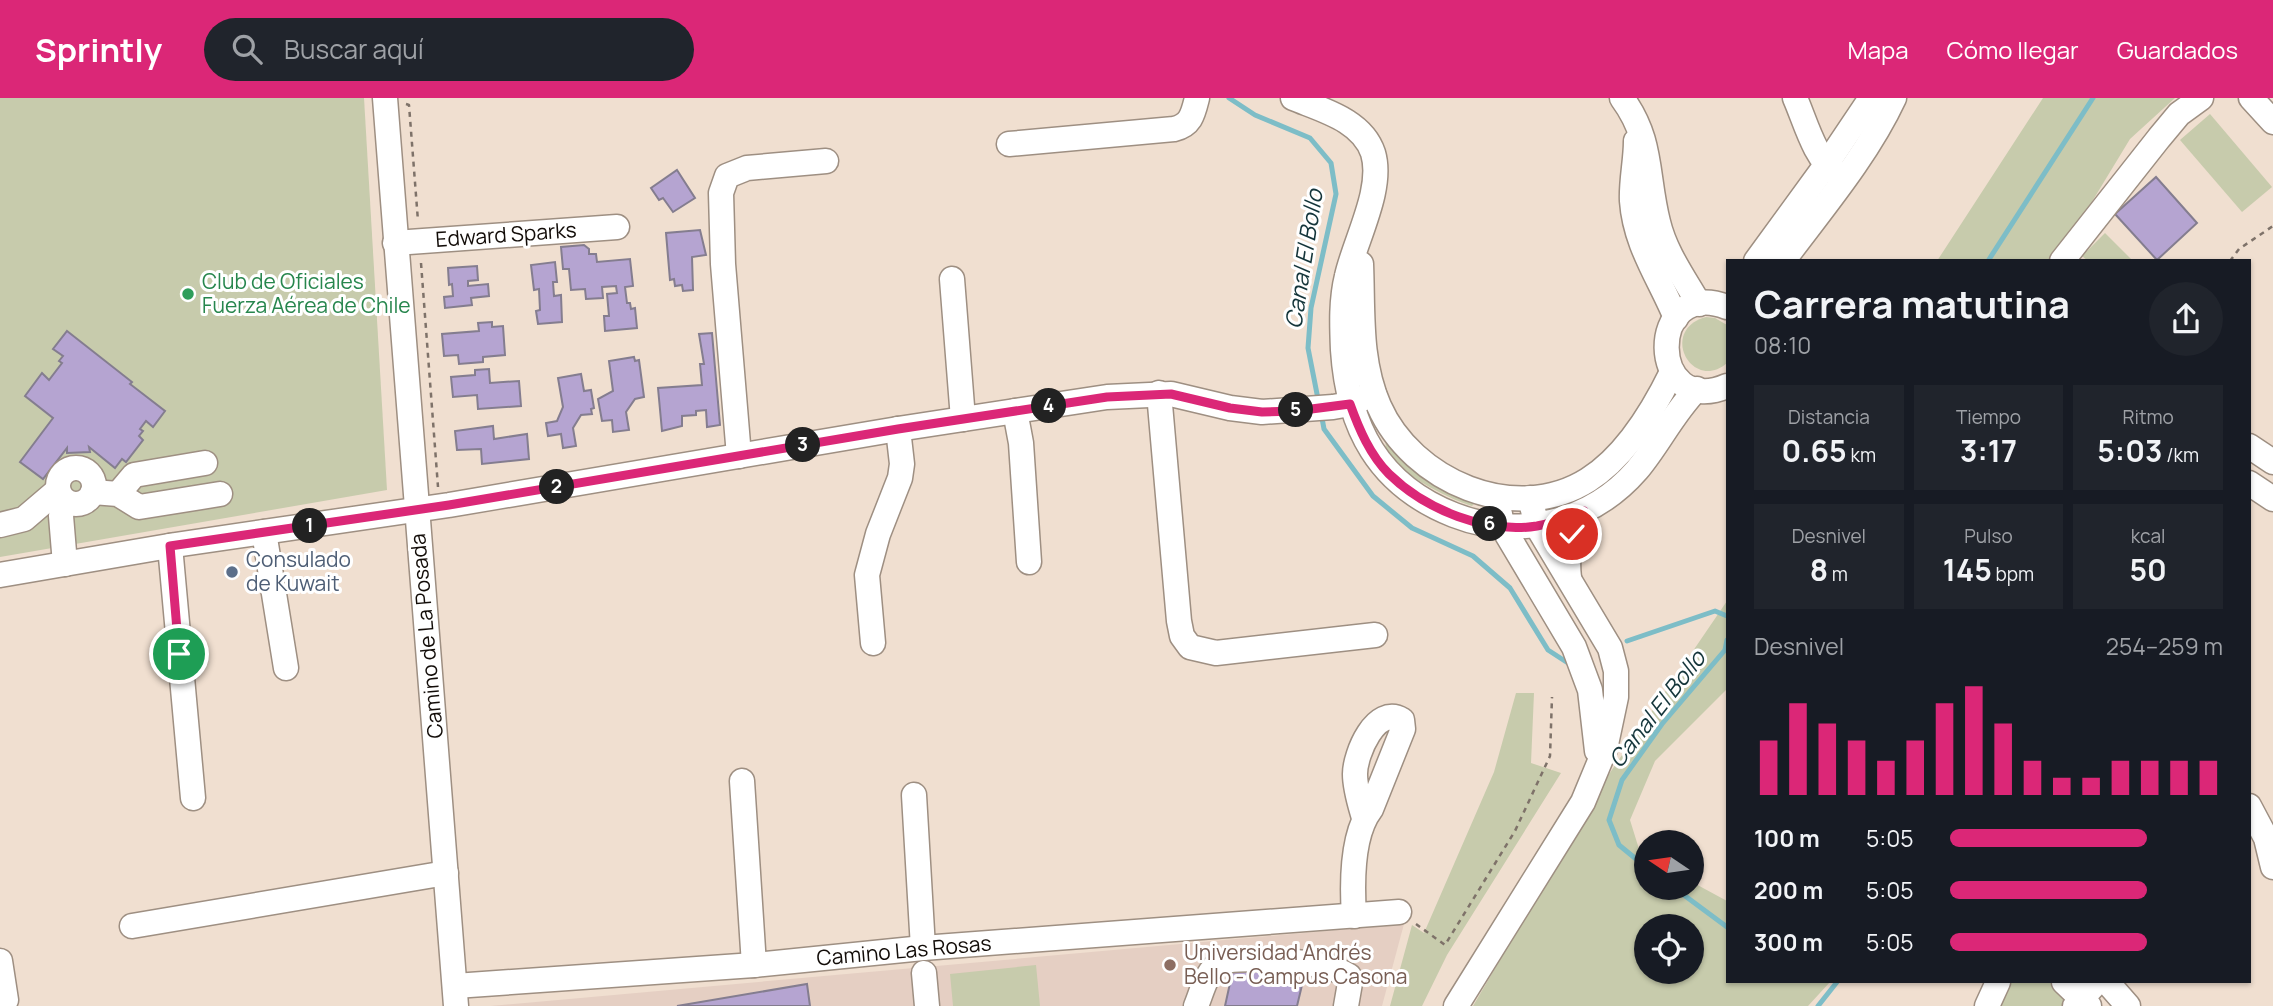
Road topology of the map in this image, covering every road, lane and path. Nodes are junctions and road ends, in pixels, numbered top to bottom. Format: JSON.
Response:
{"nodes":[{"id":1,"x":1197,"y":98,"type":"edge"},
{"id":2,"x":1293,"y":98,"type":"edge"},
{"id":3,"x":1622,"y":98,"type":"edge"},
{"id":4,"x":1795,"y":98,"type":"edge"},
{"id":5,"x":1871,"y":98,"type":"edge"},
{"id":6,"x":1894,"y":98,"type":"edge"},
{"id":7,"x":2200,"y":98,"type":"edge"},
{"id":8,"x":2251,"y":98,"type":"edge"},
{"id":9,"x":393,"y":100,"type":"edge"},
{"id":10,"x":1635,"y":120,"type":"junction"},
{"id":11,"x":2273,"y":122,"type":"edge"},
{"id":12,"x":1009,"y":144,"type":"dead end"},
{"id":13,"x":825,"y":161,"type":"dead end"},
{"id":14,"x":1835,"y":172,"type":"junction"},
{"id":15,"x":2273,"y":226,"type":"edge"},
{"id":16,"x":617,"y":227,"type":"dead end"},
{"id":17,"x":1359,"y":236,"type":"junction"},
{"id":18,"x":407,"y":242,"type":"junction"},
{"id":19,"x":1758,"y":259,"type":"edge"},
{"id":20,"x":1784,"y":259,"type":"edge"},
{"id":21,"x":2064,"y":259,"type":"edge"},
{"id":22,"x":2232,"y":259,"type":"edge"},
{"id":23,"x":952,"y":279,"type":"dead end"},
{"id":24,"x":1699,"y":304,"type":"junction"},
{"id":25,"x":1726,"y":306,"type":"edge"},
{"id":26,"x":1676,"y":318,"type":"junction"},
{"id":27,"x":1672,"y":372,"type":"junction"},
{"id":28,"x":1726,"y":386,"type":"edge"},
{"id":29,"x":1697,"y":389,"type":"junction"},
{"id":30,"x":1159,"y":393,"type":"junction"},
{"id":31,"x":1374,"y":394,"type":"junction"},
{"id":32,"x":1350,"y":404,"type":"junction"},
{"id":33,"x":1015,"y":411,"type":"junction"},
{"id":34,"x":963,"y":419,"type":"junction"},
{"id":35,"x":898,"y":429,"type":"junction"},
{"id":36,"x":2251,"y":447,"type":"edge"},
{"id":37,"x":739,"y":456,"type":"junction"},
{"id":38,"x":205,"y":463,"type":"dead end"},
{"id":39,"x":2273,"y":463,"type":"edge"},
{"id":40,"x":2251,"y":484,"type":"edge"},
{"id":41,"x":118,"y":494,"type":"junction"},
{"id":42,"x":220,"y":494,"type":"dead end"},
{"id":43,"x":1497,"y":496,"type":"junction"},
{"id":44,"x":64,"y":498,"type":"junction"},
{"id":45,"x":1530,"y":498,"type":"junction"},
{"id":46,"x":2273,"y":499,"type":"edge"},
{"id":47,"x":428,"y":508,"type":"junction"},
{"id":48,"x":1584,"y":511,"type":"junction"},
{"id":49,"x":0,"y":525,"type":"edge"},
{"id":50,"x":1502,"y":526,"type":"junction"},
{"id":51,"x":1537,"y":526,"type":"junction"},
{"id":52,"x":264,"y":532,"type":"junction"},
{"id":53,"x":170,"y":546,"type":"junction"},
{"id":54,"x":1029,"y":562,"type":"dead end"},
{"id":55,"x":72,"y":563,"type":"junction"},
{"id":56,"x":0,"y":575,"type":"edge"},
{"id":57,"x":1569,"y":579,"type":"junction"},
{"id":58,"x":1375,"y":635,"type":"dead end"},
{"id":59,"x":873,"y":643,"type":"dead end"},
{"id":60,"x":286,"y":668,"type":"dead end"},
{"id":61,"x":1552,"y":697,"type":"dead end"},
{"id":62,"x":1598,"y":766,"type":"junction"},
{"id":63,"x":742,"y":781,"type":"dead end"},
{"id":64,"x":914,"y":795,"type":"dead end"},
{"id":65,"x":193,"y":798,"type":"dead end"},
{"id":66,"x":2251,"y":810,"type":"edge"},
{"id":67,"x":1364,"y":818,"type":"dead end"},
{"id":68,"x":2273,"y":867,"type":"edge"},
{"id":69,"x":446,"y":873,"type":"junction"},
{"id":70,"x":1399,"y":912,"type":"joint"},
{"id":71,"x":1354,"y":916,"type":"junction"},
{"id":72,"x":132,"y":926,"type":"dead end"},
{"id":73,"x":1231,"y":926,"type":"junction"},
{"id":74,"x":923,"y":948,"type":"junction"},
{"id":75,"x":1236,"y":958,"type":"junction"},
{"id":76,"x":0,"y":961,"type":"edge"},
{"id":77,"x":754,"y":965,"type":"junction"},
{"id":78,"x":924,"y":973,"type":"dead end"},
{"id":79,"x":1998,"y":983,"type":"edge"},
{"id":80,"x":2065,"y":983,"type":"edge"},
{"id":81,"x":2107,"y":983,"type":"edge"},
{"id":82,"x":455,"y":996,"type":"edge"},
{"id":83,"x":2086,"y":998,"type":"edge"},
{"id":84,"x":7,"y":1002,"type":"edge"},
{"id":85,"x":927,"y":1006,"type":"edge"},
{"id":86,"x":1196,"y":1006,"type":"edge"},
{"id":87,"x":1346,"y":1006,"type":"edge"},
{"id":88,"x":1456,"y":1006,"type":"edge"},
{"id":89,"x":1987,"y":1006,"type":"edge"},
{"id":90,"x":2128,"y":1006,"type":"edge"}],
"edges":[{"from":1,"to":12,"type":"street"},
{"from":2,"to":17,"type":"street"},
{"from":3,"to":10,"type":"street"},
{"from":4,"to":14,"type":"street"},
{"from":5,"to":14,"type":"street"},
{"from":6,"to":14,"type":"street"},
{"from":7,"to":21,"type":"street"},
{"from":8,"to":11,"type":"street"},
{"from":9,"to":18,"type":"street","name":"Camino de La Posada"},
{"from":9,"to":18,"type":"path"},
{"from":10,"to":24,"type":"street"},
{"from":10,"to":26,"type":"street"},
{"from":13,"to":37,"type":"street"},
{"from":14,"to":19,"type":"street"},
{"from":14,"to":20,"type":"street"},
{"from":15,"to":22,"type":"path"},
{"from":16,"to":18,"type":"street","name":"Edward Sparks"},
{"from":17,"to":31,"type":"street"},
{"from":17,"to":32,"type":"street"},
{"from":18,"to":47,"type":"street","name":"Camino de La Posada"},
{"from":18,"to":47,"type":"path"},
{"from":23,"to":34,"type":"street"},
{"from":24,"to":25,"type":"street"},
{"from":24,"to":26,"type":"street"},
{"from":26,"to":27,"type":"street"},
{"from":27,"to":29,"type":"street"},
{"from":27,"to":45,"type":"street"},
{"from":28,"to":29,"type":"street"},
{"from":29,"to":48,"type":"street"},
{"from":30,"to":32,"type":"street"},
{"from":30,"to":33,"type":"street"},
{"from":30,"to":58,"type":"street"},
{"from":31,"to":32,"type":"street"},
{"from":31,"to":43,"type":"street"},
{"from":32,"to":50,"type":"street"},
{"from":33,"to":34,"type":"street"},
{"from":33,"to":54,"type":"street"},
{"from":34,"to":35,"type":"street"},
{"from":35,"to":37,"type":"street"},
{"from":35,"to":59,"type":"street"},
{"from":36,"to":39,"type":"street"},
{"from":37,"to":47,"type":"street"},
{"from":38,"to":41,"type":"street"},
{"from":40,"to":46,"type":"street"},
{"from":41,"to":42,"type":"street"},
{"from":41,"to":44,"type":"street"},
{"from":43,"to":45,"type":"street"},
{"from":43,"to":50,"type":"street"},
{"from":44,"to":49,"type":"street"},
{"from":44,"to":55,"type":"street"},
{"from":45,"to":51,"type":"street"},
{"from":47,"to":52,"type":"street"},
{"from":47,"to":69,"type":"street","name":"Camino de La Posada"},
{"from":48,"to":51,"type":"street"},
{"from":48,"to":57,"type":"street"},
{"from":50,"to":51,"type":"street"},
{"from":50,"to":62,"type":"street"},
{"from":51,"to":57,"type":"street"},
{"from":52,"to":53,"type":"street"},
{"from":52,"to":60,"type":"street"},
{"from":53,"to":55,"type":"street"},
{"from":53,"to":65,"type":"street"},
{"from":55,"to":56,"type":"street"},
{"from":57,"to":62,"type":"street"},
{"from":61,"to":70,"type":"path"},
{"from":62,"to":88,"type":"street"},
{"from":63,"to":77,"type":"street"},
{"from":64,"to":74,"type":"street"},
{"from":66,"to":68,"type":"street"},
{"from":67,"to":71,"type":"street"},
{"from":69,"to":72,"type":"street"},
{"from":69,"to":82,"type":"street","name":"Camino de La Posada"},
{"from":70,"to":71,"type":"street","name":"Camino Las Rosas"},
{"from":71,"to":73,"type":"street","name":"Camino Las Rosas"},
{"from":73,"to":74,"type":"street","name":"Camino Las Rosas"},
{"from":73,"to":75,"type":"street"},
{"from":74,"to":77,"type":"street","name":"Camino Las Rosas"},
{"from":75,"to":86,"type":"street"},
{"from":75,"to":87,"type":"street"},
{"from":76,"to":84,"type":"street"},
{"from":77,"to":82,"type":"street","name":"Camino Las Rosas"},
{"from":78,"to":85,"type":"street"},
{"from":79,"to":89,"type":"street"},
{"from":80,"to":83,"type":"street"},
{"from":81,"to":90,"type":"street"}]}
